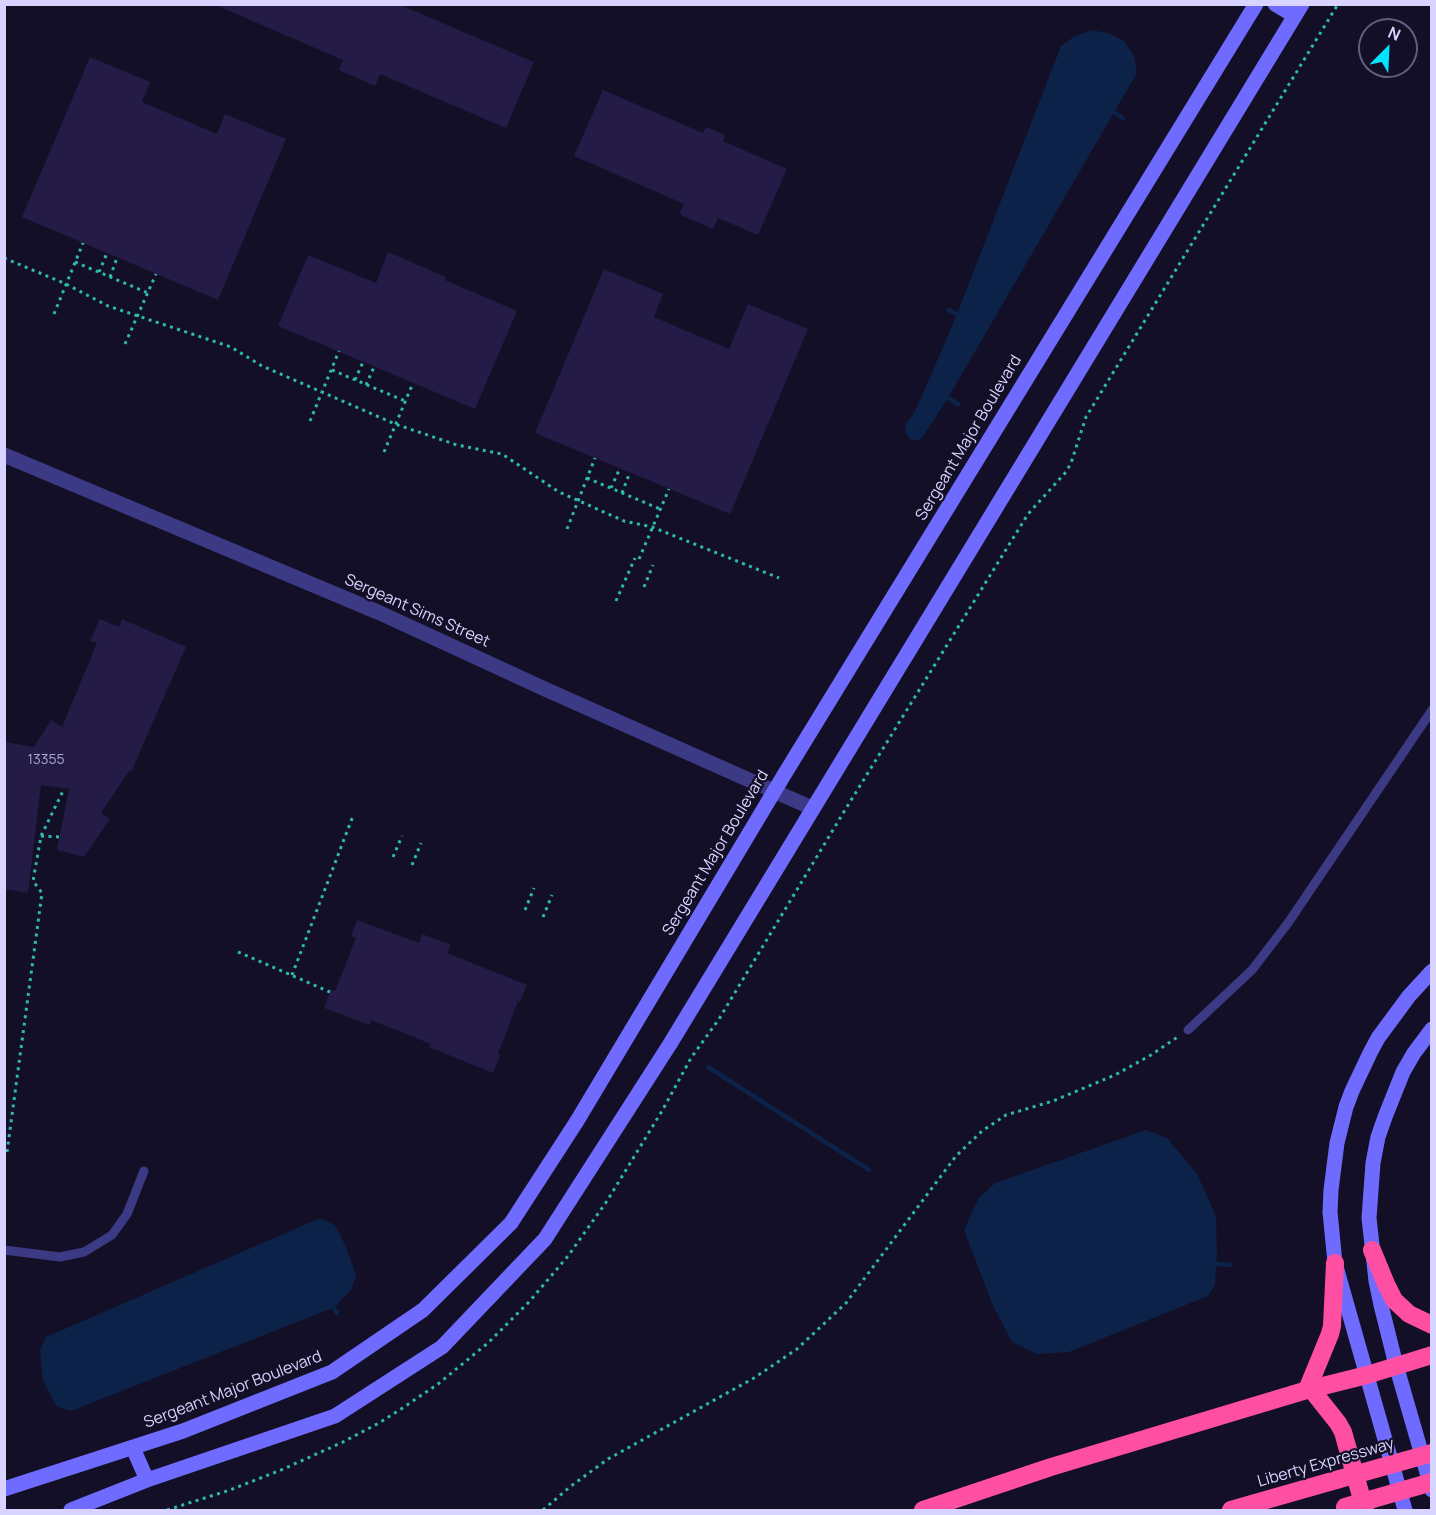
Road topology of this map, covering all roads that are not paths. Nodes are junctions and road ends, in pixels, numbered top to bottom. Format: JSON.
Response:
{"nodes":[{"id":1,"x":1256,"y":4,"type":"edge"},
{"id":2,"x":1275,"y":4,"type":"edge"},
{"id":3,"x":1299,"y":10,"type":"edge"},
{"id":4,"x":4,"y":455,"type":"edge"},
{"id":5,"x":1431,"y":710,"type":"edge"},
{"id":6,"x":775,"y":791,"type":"junction"},
{"id":7,"x":812,"y":808,"type":"junction"},
{"id":8,"x":1431,"y":971,"type":"edge"},
{"id":9,"x":1431,"y":1029,"type":"edge"},
{"id":10,"x":1188,"y":1030,"type":"road end"},
{"id":11,"x":144,"y":1171,"type":"dead end"},
{"id":12,"x":4,"y":1250,"type":"edge"},
{"id":13,"x":1372,"y":1250,"type":"junction"},
{"id":14,"x":1335,"y":1263,"type":"junction"},
{"id":15,"x":1431,"y":1325,"type":"edge"},
{"id":16,"x":1431,"y":1355,"type":"edge"},
{"id":17,"x":1396,"y":1365,"type":"junction"},
{"id":18,"x":1366,"y":1375,"type":"junction"},
{"id":19,"x":1309,"y":1390,"type":"junction"},
{"id":20,"x":134,"y":1448,"type":"junction"},
{"id":21,"x":1431,"y":1453,"type":"edge"},
{"id":22,"x":147,"y":1480,"type":"junction"},
{"id":23,"x":1431,"y":1482,"type":"edge"},
{"id":24,"x":4,"y":1489,"type":"edge"},
{"id":25,"x":1431,"y":1490,"type":"edge"},
{"id":26,"x":1339,"y":1509,"type":"edge"},
{"id":27,"x":70,"y":1510,"type":"edge"},
{"id":28,"x":923,"y":1510,"type":"edge"},
{"id":29,"x":1231,"y":1510,"type":"edge"},
{"id":30,"x":1365,"y":1510,"type":"edge"},
{"id":31,"x":1405,"y":1510,"type":"edge"}],
"edges":[{"from":1,"to":6,"type":"street","name":"Sergeant Major Boulevard"},
{"from":2,"to":3,"type":"street"},
{"from":3,"to":7,"type":"street"},
{"from":4,"to":6,"type":"street","name":"Sergeant Sims Street"},
{"from":5,"to":10,"type":"lane"},
{"from":6,"to":7,"type":"street","name":"Sergeant Sims Street"},
{"from":6,"to":20,"type":"street","name":"Sergeant Major Boulevard"},
{"from":7,"to":22,"type":"street"},
{"from":8,"to":14,"type":"street"},
{"from":9,"to":13,"type":"street"},
{"from":11,"to":12,"type":"lane"},
{"from":13,"to":15,"type":"highway"},
{"from":13,"to":17,"type":"street"},
{"from":14,"to":18,"type":"street"},
{"from":14,"to":19,"type":"highway"},
{"from":16,"to":17,"type":"highway"},
{"from":17,"to":18,"type":"highway"},
{"from":17,"to":25,"type":"street"},
{"from":18,"to":19,"type":"highway"},
{"from":18,"to":31,"type":"street"},
{"from":19,"to":28,"type":"highway"},
{"from":19,"to":30,"type":"highway"},
{"from":20,"to":22,"type":"street"},
{"from":20,"to":24,"type":"street","name":"Sergeant Major Boulevard"},
{"from":21,"to":29,"type":"highway","name":"Liberty Expressway","bridge":true},
{"from":22,"to":27,"type":"street"},
{"from":23,"to":26,"type":"highway","bridge":true}]}
